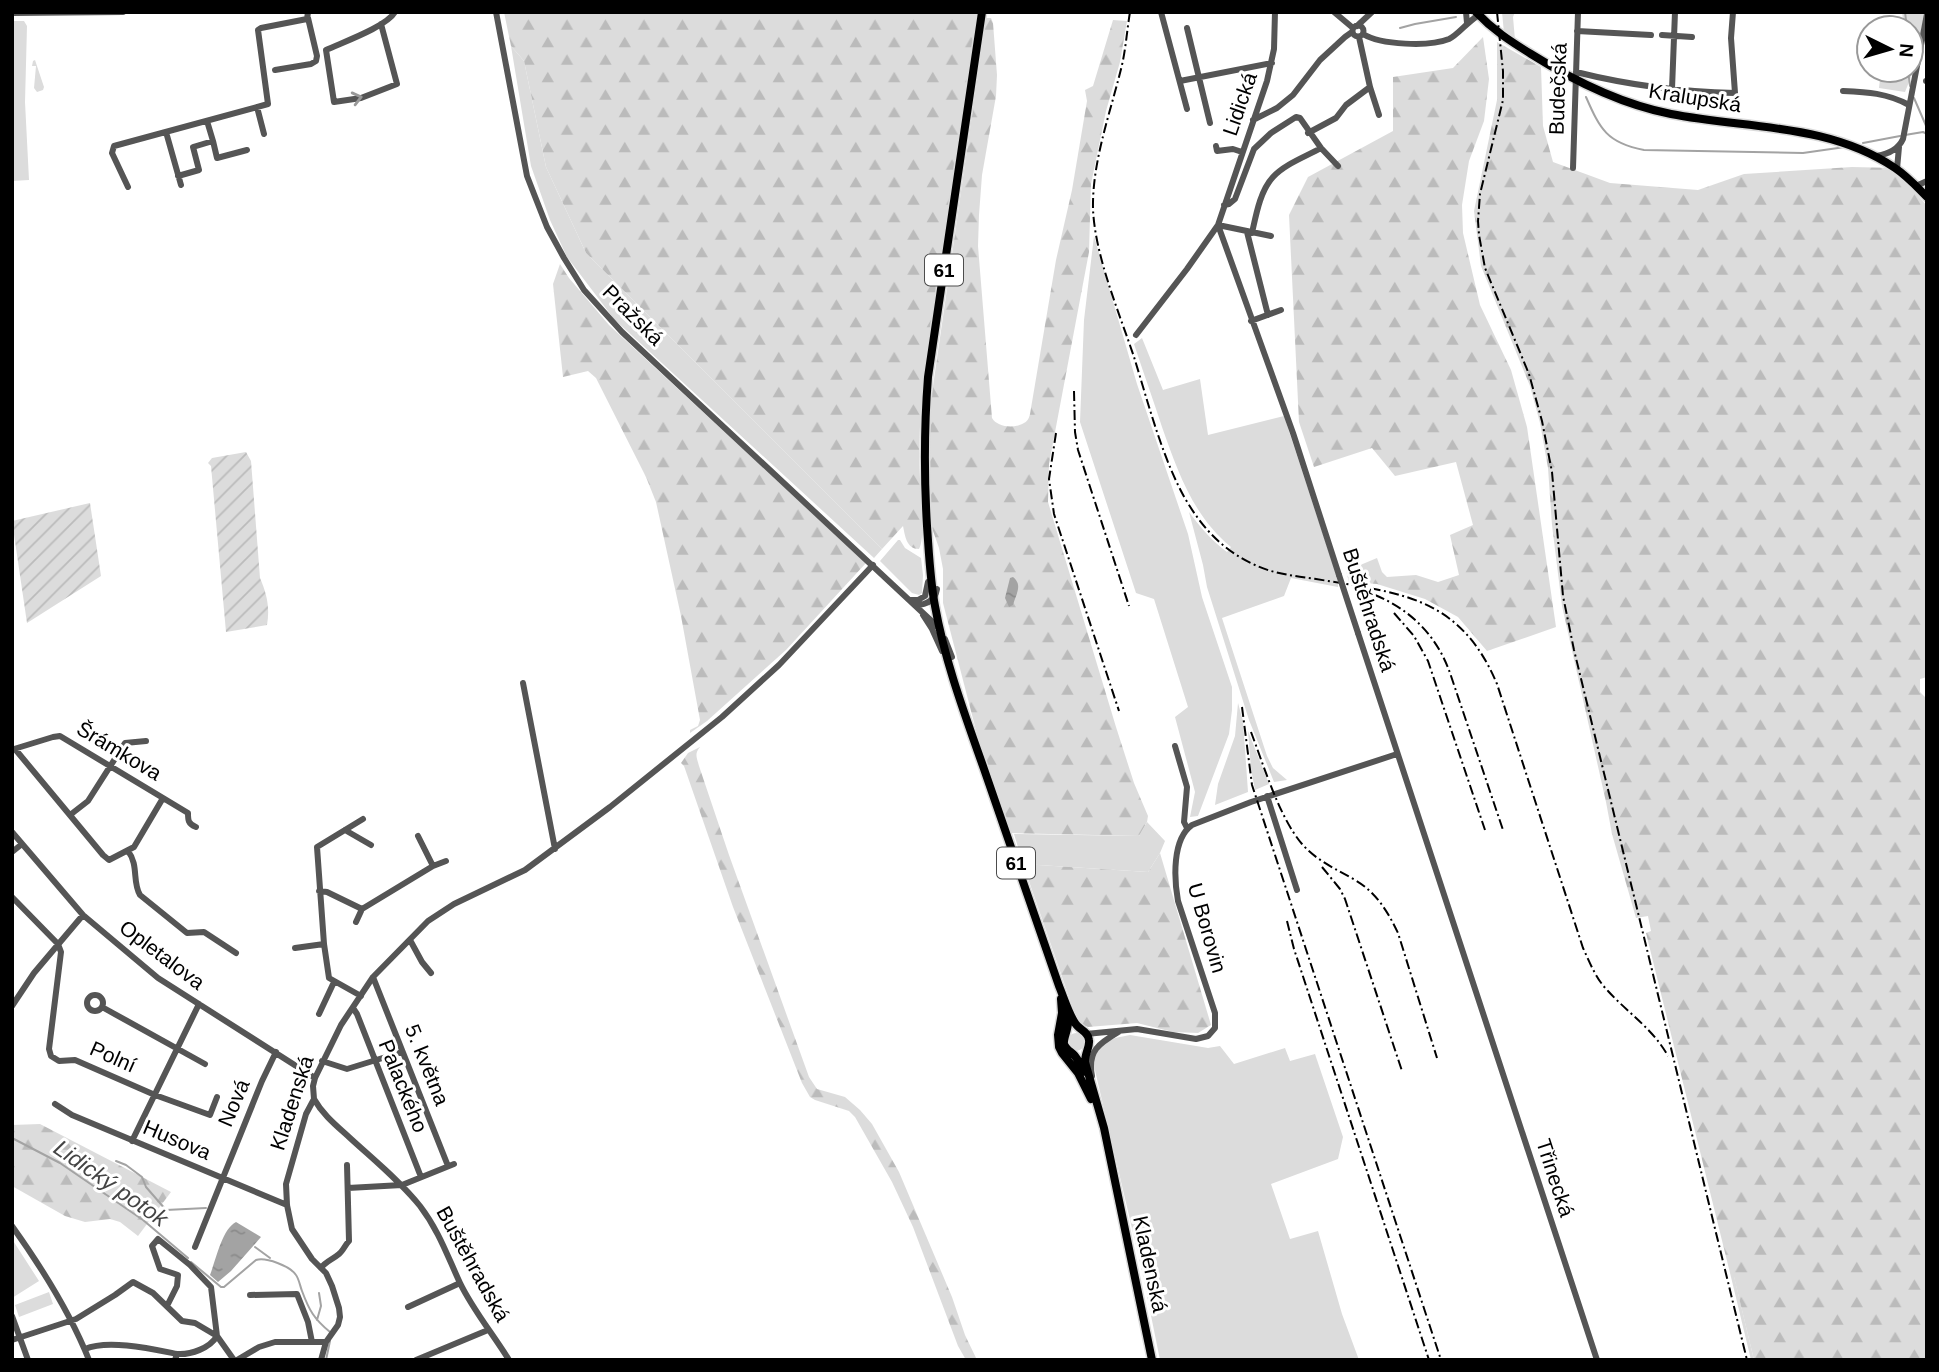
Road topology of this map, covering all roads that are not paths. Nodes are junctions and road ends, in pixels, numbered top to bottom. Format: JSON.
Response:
{"nodes":[{"id":1,"x":123,"y":12,"type":"edge"},
{"id":2,"x":395,"y":12,"type":"edge"},
{"id":3,"x":496,"y":12,"type":"edge"},
{"id":4,"x":982,"y":12,"type":"edge"},
{"id":5,"x":1161,"y":12,"type":"edge"},
{"id":6,"x":1275,"y":12,"type":"edge"},
{"id":7,"x":1334,"y":12,"type":"edge"},
{"id":8,"x":1372,"y":12,"type":"edge"},
{"id":9,"x":1466,"y":12,"type":"edge"},
{"id":10,"x":1578,"y":12,"type":"edge"},
{"id":11,"x":1675,"y":12,"type":"edge"},
{"id":12,"x":1733,"y":12,"type":"edge"},
{"id":13,"x":12,"y":13,"type":"edge"},
{"id":14,"x":1477,"y":14,"type":"edge"},
{"id":15,"x":1927,"y":14,"type":"edge"},
{"id":16,"x":308,"y":15,"type":"edge"},
{"id":17,"x":1466,"y":23,"type":"junction"},
{"id":18,"x":381,"y":24,"type":"junction"},
{"id":19,"x":1187,"y":28,"type":"dead end"},
{"id":20,"x":1354,"y":29,"type":"junction"},
{"id":21,"x":1577,"y":31,"type":"junction"},
{"id":22,"x":1651,"y":35,"type":"dead end"},
{"id":23,"x":1662,"y":35,"type":"dead end"},
{"id":24,"x":1361,"y":36,"type":"junction"},
{"id":25,"x":1674,"y":36,"type":"junction"},
{"id":26,"x":1692,"y":37,"type":"dead end"},
{"id":27,"x":1272,"y":63,"type":"junction"},
{"id":28,"x":275,"y":70,"type":"dead end"},
{"id":29,"x":1576,"y":76,"type":"junction"},
{"id":30,"x":1199,"y":77,"type":"junction"},
{"id":31,"x":1180,"y":81,"type":"junction"},
{"id":32,"x":1370,"y":87,"type":"junction"},
{"id":33,"x":1672,"y":89,"type":"junction"},
{"id":34,"x":1843,"y":91,"type":"dead end"},
{"id":35,"x":1909,"y":102,"type":"junction"},
{"id":36,"x":257,"y":107,"type":"junction"},
{"id":37,"x":1187,"y":109,"type":"dead end"},
{"id":38,"x":1379,"y":115,"type":"dead end"},
{"id":39,"x":1253,"y":120,"type":"junction"},
{"id":40,"x":207,"y":121,"type":"junction"},
{"id":41,"x":1210,"y":123,"type":"dead end"},
{"id":42,"x":166,"y":132,"type":"junction"},
{"id":43,"x":1308,"y":133,"type":"junction"},
{"id":44,"x":264,"y":134,"type":"dead end"},
{"id":45,"x":213,"y":141,"type":"junction"},
{"id":46,"x":1216,"y":146,"type":"dead end"},
{"id":47,"x":1899,"y":146,"type":"junction"},
{"id":48,"x":1321,"y":148,"type":"junction"},
{"id":49,"x":247,"y":150,"type":"dead end"},
{"id":50,"x":1242,"y":152,"type":"junction"},
{"id":51,"x":1877,"y":156,"type":"junction"},
{"id":52,"x":1338,"y":166,"type":"dead end"},
{"id":53,"x":1573,"y":168,"type":"dead end"},
{"id":54,"x":1897,"y":169,"type":"junction"},
{"id":55,"x":178,"y":176,"type":"junction"},
{"id":56,"x":1927,"y":181,"type":"edge"},
{"id":57,"x":181,"y":185,"type":"dead end"},
{"id":58,"x":1916,"y":186,"type":"junction"},
{"id":59,"x":128,"y":187,"type":"dead end"},
{"id":60,"x":1927,"y":197,"type":"edge"},
{"id":61,"x":1224,"y":205,"type":"junction"},
{"id":62,"x":1218,"y":225,"type":"junction"},
{"id":63,"x":1250,"y":233,"type":"junction"},
{"id":64,"x":1271,"y":236,"type":"dead end"},
{"id":65,"x":1281,"y":310,"type":"dead end"},
{"id":66,"x":1268,"y":315,"type":"junction"},
{"id":67,"x":1251,"y":321,"type":"junction"},
{"id":68,"x":1136,"y":335,"type":"dead end"},
{"id":69,"x":927,"y":528,"type":"junction"},
{"id":70,"x":928,"y":549,"type":"junction"},
{"id":71,"x":873,"y":565,"type":"junction"},
{"id":72,"x":937,"y":589,"type":"junction"},
{"id":73,"x":934,"y":599,"type":"junction"},
{"id":74,"x":913,"y":603,"type":"junction"},
{"id":75,"x":940,"y":628,"type":"junction"},
{"id":76,"x":952,"y":657,"type":"junction"},
{"id":77,"x":523,"y":683,"type":"dead end"},
{"id":78,"x":954,"y":683,"type":"junction"},
{"id":79,"x":973,"y":739,"type":"junction"},
{"id":80,"x":146,"y":741,"type":"dead end"},
{"id":81,"x":1175,"y":746,"type":"dead end"},
{"id":82,"x":14,"y":749,"type":"edge"},
{"id":83,"x":1397,"y":754,"type":"junction"},
{"id":84,"x":109,"y":765,"type":"junction"},
{"id":85,"x":1267,"y":796,"type":"junction"},
{"id":86,"x":163,"y":798,"type":"junction"},
{"id":87,"x":70,"y":815,"type":"junction"},
{"id":88,"x":363,"y":819,"type":"dead end"},
{"id":89,"x":195,"y":827,"type":"dead end"},
{"id":90,"x":1187,"y":828,"type":"junction"},
{"id":91,"x":345,"y":830,"type":"junction"},
{"id":92,"x":12,"y":832,"type":"edge"},
{"id":93,"x":418,"y":836,"type":"dead end"},
{"id":94,"x":22,"y":844,"type":"junction"},
{"id":95,"x":371,"y":845,"type":"dead end"},
{"id":96,"x":555,"y":849,"type":"junction"},
{"id":97,"x":128,"y":851,"type":"junction"},
{"id":98,"x":12,"y":852,"type":"edge"},
{"id":99,"x":446,"y":861,"type":"dead end"},
{"id":100,"x":433,"y":866,"type":"junction"},
{"id":101,"x":1297,"y":890,"type":"dead end"},
{"id":102,"x":319,"y":891,"type":"junction"},
{"id":103,"x":12,"y":897,"type":"edge"},
{"id":104,"x":362,"y":909,"type":"junction"},
{"id":105,"x":83,"y":915,"type":"junction"},
{"id":106,"x":356,"y":922,"type":"dead end"},
{"id":107,"x":410,"y":940,"type":"junction"},
{"id":108,"x":58,"y":944,"type":"junction"},
{"id":109,"x":324,"y":944,"type":"junction"},
{"id":110,"x":295,"y":948,"type":"dead end"},
{"id":111,"x":236,"y":953,"type":"dead end"},
{"id":112,"x":431,"y":973,"type":"dead end"},
{"id":113,"x":373,"y":977,"type":"junction"},
{"id":114,"x":334,"y":982,"type":"junction"},
{"id":115,"x":1059,"y":986,"type":"junction"},
{"id":116,"x":361,"y":996,"type":"junction"},
{"id":117,"x":199,"y":1004,"type":"junction"},
{"id":118,"x":12,"y":1006,"type":"edge"},
{"id":119,"x":103,"y":1007,"type":"dead end"},
{"id":120,"x":1480,"y":1007,"type":"joint"},
{"id":121,"x":353,"y":1008,"type":"junction"},
{"id":122,"x":319,"y":1014,"type":"dead end"},
{"id":123,"x":1123,"y":1030,"type":"junction"},
{"id":124,"x":1082,"y":1031,"type":"junction"},
{"id":125,"x":1067,"y":1033,"type":"junction"},
{"id":126,"x":177,"y":1048,"type":"junction"},
{"id":127,"x":1087,"y":1048,"type":"junction"},
{"id":128,"x":276,"y":1052,"type":"junction"},
{"id":129,"x":402,"y":1052,"type":"junction"},
{"id":130,"x":1073,"y":1053,"type":"junction"},
{"id":131,"x":323,"y":1061,"type":"junction"},
{"id":132,"x":374,"y":1061,"type":"junction"},
{"id":133,"x":205,"y":1064,"type":"dead end"},
{"id":134,"x":315,"y":1078,"type":"junction"},
{"id":135,"x":155,"y":1095,"type":"junction"},
{"id":136,"x":217,"y":1097,"type":"dead end"},
{"id":137,"x":314,"y":1099,"type":"junction"},
{"id":138,"x":1094,"y":1103,"type":"junction"},
{"id":139,"x":55,"y":1104,"type":"dead end"},
{"id":140,"x":132,"y":1141,"type":"junction"},
{"id":141,"x":347,"y":1165,"type":"dead end"},
{"id":142,"x":421,"y":1177,"type":"junction"},
{"id":143,"x":222,"y":1178,"type":"junction"},
{"id":144,"x":402,"y":1185,"type":"junction"},
{"id":145,"x":348,"y":1188,"type":"junction"},
{"id":146,"x":287,"y":1205,"type":"junction"},
{"id":147,"x":12,"y":1226,"type":"edge"},
{"id":148,"x":195,"y":1247,"type":"dead end"},
{"id":149,"x":321,"y":1268,"type":"junction"},
{"id":150,"x":460,"y":1283,"type":"junction"},
{"id":151,"x":250,"y":1295,"type":"dead end"},
{"id":152,"x":167,"y":1306,"type":"junction"},
{"id":153,"x":408,"y":1307,"type":"dead end"},
{"id":154,"x":12,"y":1315,"type":"edge"},
{"id":155,"x":71,"y":1321,"type":"junction"},
{"id":156,"x":488,"y":1329,"type":"junction"},
{"id":157,"x":217,"y":1336,"type":"junction"},
{"id":158,"x":21,"y":1337,"type":"junction"},
{"id":159,"x":12,"y":1340,"type":"edge"},
{"id":160,"x":312,"y":1342,"type":"junction"},
{"id":161,"x":326,"y":1342,"type":"junction"},
{"id":162,"x":85,"y":1349,"type":"junction"},
{"id":163,"x":176,"y":1357,"type":"edge"},
{"id":164,"x":28,"y":1360,"type":"edge"},
{"id":165,"x":89,"y":1360,"type":"edge"},
{"id":166,"x":235,"y":1360,"type":"edge"},
{"id":167,"x":321,"y":1360,"type":"edge"},
{"id":168,"x":416,"y":1360,"type":"edge"},
{"id":169,"x":509,"y":1360,"type":"edge"},
{"id":170,"x":1152,"y":1360,"type":"edge"},
{"id":171,"x":1597,"y":1360,"type":"edge"}],
"edges":[{"from":1,"to":13,"type":"street"},
{"from":2,"to":18,"type":"street"},
{"from":3,"to":71,"type":"street","name":"Pražská"},
{"from":4,"to":69,"type":"main road","number":"61"},
{"from":5,"to":31,"type":"street"},
{"from":6,"to":27,"type":"street","name":"Lidická"},
{"from":7,"to":20,"type":"street"},
{"from":8,"to":20,"type":"street"},
{"from":9,"to":17,"type":"street"},
{"from":10,"to":21,"type":"street","name":"Budečská"},
{"from":11,"to":25,"type":"street"},
{"from":12,"to":33,"type":"street","name":"Kralupská"},
{"from":14,"to":17,"type":"street","name":"Kralupská"},
{"from":14,"to":29,"type":"main road","name":"Kralupská"},
{"from":15,"to":35,"type":"street"},
{"from":16,"to":28,"type":"street"},
{"from":16,"to":36,"type":"street"},
{"from":17,"to":24,"type":"street","name":"Kralupská"},
{"from":18,"to":18,"type":"street","one_way":true},
{"from":19,"to":30,"type":"street"},
{"from":20,"to":24,"type":"street"},
{"from":20,"to":39,"type":"street"},
{"from":21,"to":22,"type":"street"},
{"from":21,"to":29,"type":"street","name":"Budečská"},
{"from":23,"to":25,"type":"street"},
{"from":24,"to":32,"type":"street"},
{"from":25,"to":26,"type":"street"},
{"from":25,"to":33,"type":"street"},
{"from":27,"to":30,"type":"street"},
{"from":27,"to":39,"type":"street","name":"Lidická"},
{"from":29,"to":33,"type":"street","name":"Kralupská"},
{"from":29,"to":51,"type":"main road","name":"Kralupská"},
{"from":29,"to":53,"type":"street","name":"Budečská"},
{"from":30,"to":31,"type":"street"},
{"from":30,"to":41,"type":"street"},
{"from":31,"to":37,"type":"street"},
{"from":32,"to":38,"type":"street"},
{"from":32,"to":43,"type":"street"},
{"from":34,"to":35,"type":"street"},
{"from":35,"to":47,"type":"street"},
{"from":36,"to":40,"type":"street"},
{"from":36,"to":44,"type":"street"},
{"from":39,"to":50,"type":"street","name":"Lidická"},
{"from":40,"to":42,"type":"street"},
{"from":40,"to":45,"type":"street"},
{"from":42,"to":55,"type":"street"},
{"from":42,"to":59,"type":"street"},
{"from":43,"to":48,"type":"street"},
{"from":43,"to":61,"type":"street","name":"Lidická"},
{"from":45,"to":49,"type":"street"},
{"from":45,"to":55,"type":"street"},
{"from":46,"to":50,"type":"street"},
{"from":47,"to":51,"type":"street"},
{"from":47,"to":54,"type":"street"},
{"from":48,"to":52,"type":"street"},
{"from":48,"to":63,"type":"street"},
{"from":50,"to":61,"type":"street","name":"Lidická"},
{"from":51,"to":54,"type":"main road","name":"Kralupská"},
{"from":54,"to":58,"type":"main road","name":"Kralupská"},
{"from":55,"to":57,"type":"street"},
{"from":56,"to":58,"type":"street"},
{"from":58,"to":60,"type":"main road","name":"Kralupská"},
{"from":61,"to":62,"type":"street","name":"Lidická"},
{"from":62,"to":63,"type":"street"},
{"from":62,"to":67,"type":"street","name":"Buštěhradská"},
{"from":62,"to":68,"type":"street","name":"Lidická"},
{"from":63,"to":64,"type":"street"},
{"from":63,"to":66,"type":"street"},
{"from":65,"to":66,"type":"street"},
{"from":66,"to":67,"type":"street"},
{"from":67,"to":83,"type":"street","name":"Buštěhradská","bridge":true},
{"from":69,"to":70,"type":"main road","number":"61"},
{"from":69,"to":72,"type":"main road","number":"61"},
{"from":70,"to":73,"type":"main road","number":"61"},
{"from":70,"to":74,"type":"street"},
{"from":71,"to":74,"type":"street","name":"Pražská"},
{"from":71,"to":96,"type":"street","name":"Kladenská"},
{"from":72,"to":73,"type":"street"},
{"from":72,"to":76,"type":"main road","number":"61"},
{"from":73,"to":74,"type":"street"},
{"from":73,"to":75,"type":"main road","number":"61"},
{"from":74,"to":75,"type":"street"},
{"from":74,"to":78,"type":"street"},
{"from":75,"to":76,"type":"street"},
{"from":75,"to":78,"type":"main road","number":"61"},
{"from":76,"to":79,"type":"main road","number":"61"},
{"from":77,"to":96,"type":"street"},
{"from":78,"to":79,"type":"main road","number":"61"},
{"from":79,"to":115,"type":"main road","number":"61"},
{"from":80,"to":84,"type":"street"},
{"from":81,"to":90,"type":"street","name":"U Borovin"},
{"from":82,"to":84,"type":"street","name":"Šrámkova"},
{"from":82,"to":87,"type":"street"},
{"from":83,"to":85,"type":"street"},
{"from":83,"to":120,"type":"street","name":"Buštěhradská"},
{"from":84,"to":86,"type":"street","name":"Šrámkova"},
{"from":84,"to":87,"type":"street"},
{"from":85,"to":90,"type":"street"},
{"from":85,"to":101,"type":"street"},
{"from":86,"to":89,"type":"street","name":"Šrámkova"},
{"from":86,"to":97,"type":"street"},
{"from":87,"to":97,"type":"street"},
{"from":88,"to":91,"type":"street"},
{"from":90,"to":123,"type":"street","name":"U Borovin"},
{"from":91,"to":95,"type":"street"},
{"from":91,"to":102,"type":"street"},
{"from":92,"to":94,"type":"street","name":"Opletalova"},
{"from":93,"to":100,"type":"street"},
{"from":94,"to":98,"type":"street"},
{"from":94,"to":105,"type":"street","name":"Opletalova"},
{"from":96,"to":107,"type":"street","name":"Kladenská"},
{"from":97,"to":111,"type":"street"},
{"from":99,"to":100,"type":"street"},
{"from":100,"to":104,"type":"street"},
{"from":102,"to":104,"type":"street"},
{"from":102,"to":109,"type":"street"},
{"from":103,"to":108,"type":"street"},
{"from":104,"to":106,"type":"street"},
{"from":105,"to":108,"type":"street"},
{"from":105,"to":117,"type":"street","name":"Opletalova"},
{"from":107,"to":112,"type":"street"},
{"from":107,"to":113,"type":"street","name":"Kladenská"},
{"from":108,"to":118,"type":"street"},
{"from":108,"to":135,"type":"street","name":"Polní"},
{"from":109,"to":110,"type":"street"},
{"from":109,"to":114,"type":"street"},
{"from":113,"to":116,"type":"street","name":"Kladenská"},
{"from":113,"to":129,"type":"street","name":"5. května"},
{"from":114,"to":116,"type":"street"},
{"from":114,"to":122,"type":"street"},
{"from":115,"to":124,"type":"main road","number":"61"},
{"from":115,"to":125,"type":"main road","number":"61"},
{"from":115,"to":138,"type":"main road","number":"61"},
{"from":116,"to":121,"type":"street","name":"Kladenská"},
{"from":117,"to":126,"type":"street"},
{"from":117,"to":128,"type":"street","name":"Opletalova"},
{"from":119,"to":126,"type":"street"},
{"from":120,"to":171,"type":"street","name":"Třinecká"},
{"from":121,"to":131,"type":"street","name":"Kladenská"},
{"from":121,"to":132,"type":"street","name":"Palackého"},
{"from":123,"to":124,"type":"street"},
{"from":123,"to":127,"type":"street"},
{"from":123,"to":138,"type":"street"},
{"from":124,"to":125,"type":"main road"},
{"from":124,"to":127,"type":"main road","number":"61"},
{"from":125,"to":130,"type":"main road","number":"61"},
{"from":126,"to":133,"type":"street"},
{"from":126,"to":135,"type":"street"},
{"from":127,"to":130,"type":"main road"},
{"from":127,"to":138,"type":"main road","number":"61"},
{"from":128,"to":134,"type":"street","name":"Opletalova"},
{"from":128,"to":143,"type":"street","name":"Nová"},
{"from":129,"to":132,"type":"street"},
{"from":129,"to":142,"type":"street","name":"5. května"},
{"from":130,"to":138,"type":"main road","number":"61"},
{"from":131,"to":132,"type":"street"},
{"from":131,"to":134,"type":"street","name":"Kladenská"},
{"from":132,"to":142,"type":"street","name":"Palackého"},
{"from":134,"to":137,"type":"street","name":"Kladenská"},
{"from":135,"to":136,"type":"street","name":"Polní"},
{"from":135,"to":140,"type":"street"},
{"from":137,"to":144,"type":"street","name":"Buštěhradská"},
{"from":137,"to":146,"type":"street","name":"Kladenská"},
{"from":138,"to":170,"type":"main road","name":"Kladenská","number":"61"},
{"from":139,"to":140,"type":"street","name":"Husova"},
{"from":140,"to":143,"type":"street","name":"Husova"},
{"from":141,"to":145,"type":"street"},
{"from":142,"to":144,"type":"street"},
{"from":143,"to":146,"type":"street","name":"Husova"},
{"from":143,"to":148,"type":"street","name":"Nová"},
{"from":144,"to":145,"type":"street"},
{"from":144,"to":150,"type":"street","name":"Buštěhradská"},
{"from":145,"to":149,"type":"street"},
{"from":146,"to":149,"type":"street","name":"Kladenská"},
{"from":147,"to":155,"type":"street"},
{"from":149,"to":161,"type":"street","name":"Kladenská"},
{"from":150,"to":153,"type":"street"},
{"from":150,"to":156,"type":"street","name":"Buštěhradská"},
{"from":151,"to":160,"type":"street"},
{"from":152,"to":155,"type":"street"},
{"from":152,"to":157,"type":"street"},
{"from":152,"to":157,"type":"street"},
{"from":154,"to":158,"type":"street"},
{"from":155,"to":158,"type":"street"},
{"from":155,"to":162,"type":"street"},
{"from":156,"to":168,"type":"street"},
{"from":156,"to":169,"type":"street","name":"Buštěhradská"},
{"from":157,"to":163,"type":"street"},
{"from":157,"to":166,"type":"street"},
{"from":158,"to":159,"type":"street"},
{"from":158,"to":164,"type":"street"},
{"from":160,"to":161,"type":"street"},
{"from":160,"to":166,"type":"street"},
{"from":161,"to":167,"type":"street"},
{"from":162,"to":163,"type":"street"},
{"from":162,"to":165,"type":"street"}]}
